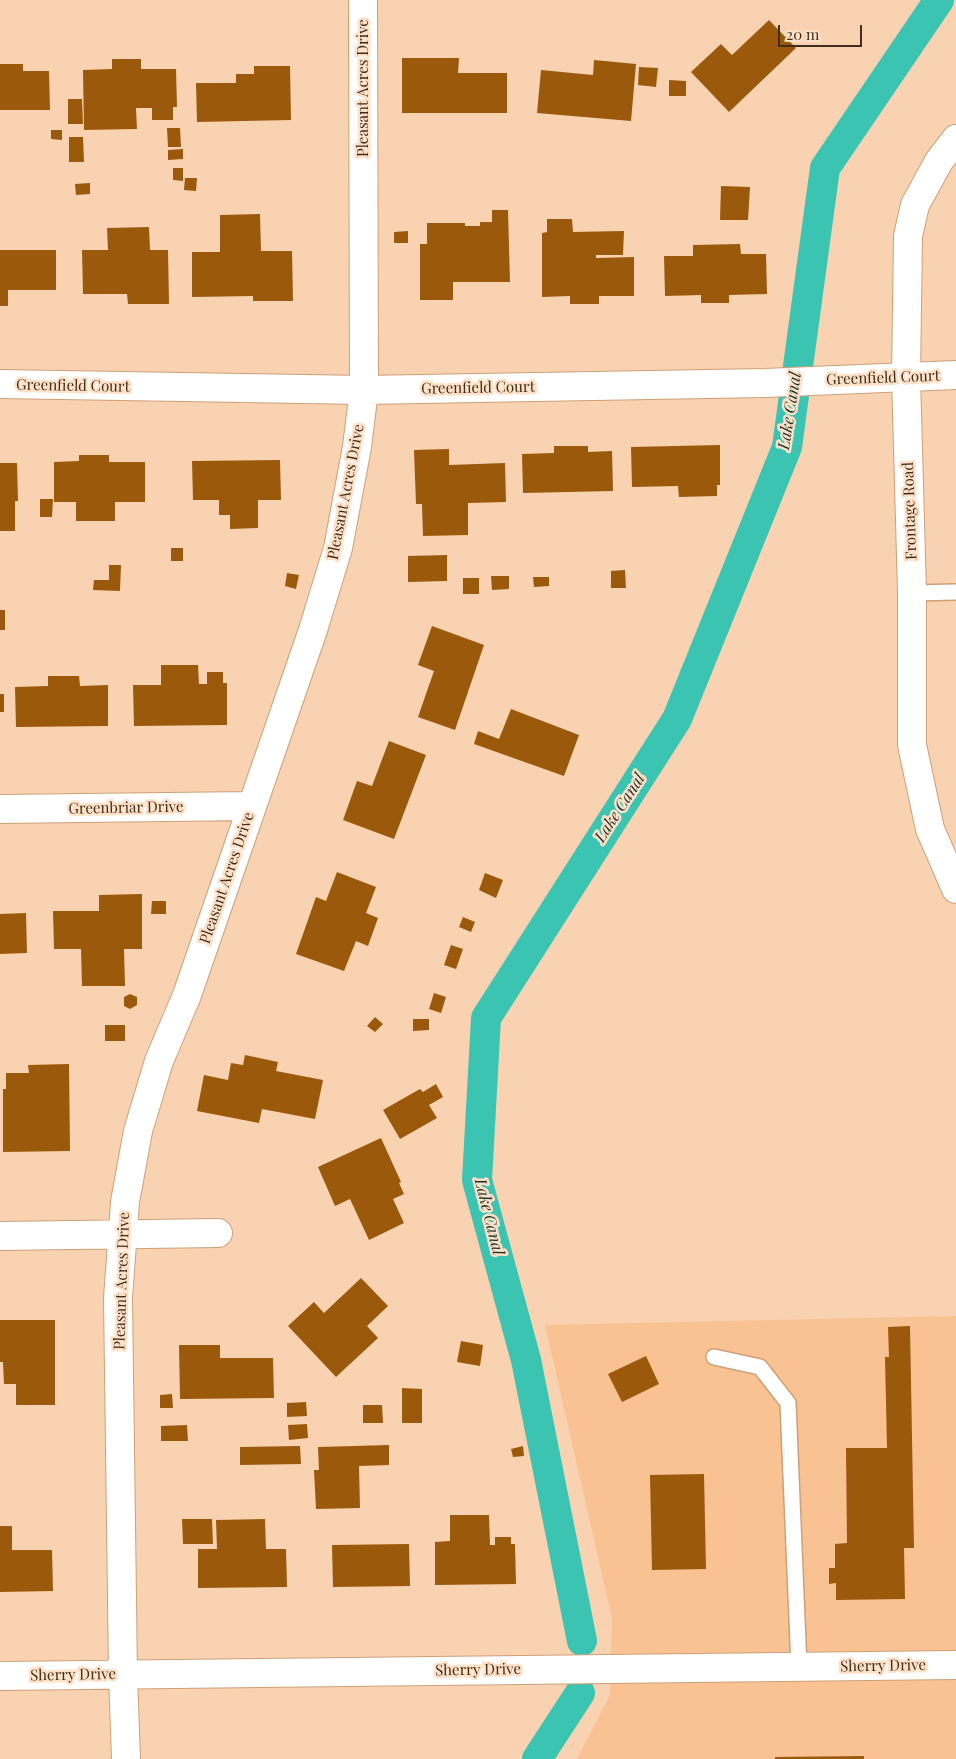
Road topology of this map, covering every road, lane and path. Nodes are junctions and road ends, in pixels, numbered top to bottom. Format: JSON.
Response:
{"nodes":[{"id":1,"x":363,"y":0,"type":"edge"},
{"id":2,"x":956,"y":139,"type":"edge"},
{"id":3,"x":956,"y":375,"type":"edge"},
{"id":4,"x":906,"y":377,"type":"junction"},
{"id":5,"x":0,"y":384,"type":"edge"},
{"id":6,"x":364,"y":390,"type":"junction"},
{"id":7,"x":956,"y":592,"type":"edge"},
{"id":8,"x":912,"y":593,"type":"junction"},
{"id":9,"x":252,"y":806,"type":"junction"},
{"id":10,"x":0,"y":809,"type":"edge"},
{"id":11,"x":956,"y":889,"type":"edge"},
{"id":12,"x":218,"y":1233,"type":"dead end"},
{"id":13,"x":121,"y":1235,"type":"junction"},
{"id":14,"x":0,"y":1236,"type":"edge"},
{"id":15,"x":714,"y":1357,"type":"dead end"},
{"id":16,"x":956,"y":1665,"type":"edge"},
{"id":17,"x":799,"y":1667,"type":"junction"},
{"id":18,"x":123,"y":1675,"type":"junction"},
{"id":19,"x":0,"y":1676,"type":"edge"},
{"id":20,"x":126,"y":1759,"type":"edge"}],
"edges":[{"from":1,"to":6,"type":"street","name":"Pleasant Acres Drive"},
{"from":2,"to":4,"type":"street","name":"Frontage Road"},
{"from":3,"to":4,"type":"street","name":"Greenfield Court"},
{"from":4,"to":6,"type":"street","name":"Greenfield Court"},
{"from":4,"to":8,"type":"street","name":"Frontage Road"},
{"from":5,"to":6,"type":"street","name":"Greenfield Court"},
{"from":6,"to":9,"type":"street","name":"Pleasant Acres Drive"},
{"from":7,"to":8,"type":"lane"},
{"from":8,"to":11,"type":"street","name":"Frontage Road"},
{"from":9,"to":10,"type":"street","name":"Greenbriar Drive"},
{"from":9,"to":13,"type":"street","name":"Pleasant Acres Drive"},
{"from":12,"to":13,"type":"street"},
{"from":13,"to":14,"type":"street"},
{"from":13,"to":18,"type":"street","name":"Pleasant Acres Drive"},
{"from":15,"to":17,"type":"lane"},
{"from":16,"to":17,"type":"street","name":"Sherry Drive"},
{"from":17,"to":18,"type":"street","name":"Sherry Drive"},
{"from":18,"to":19,"type":"street","name":"Sherry Drive"},
{"from":18,"to":20,"type":"street","name":"Pleasant Acres Drive"}]}
